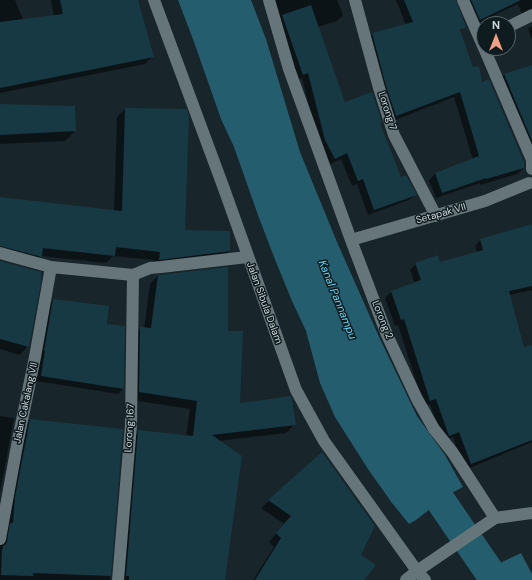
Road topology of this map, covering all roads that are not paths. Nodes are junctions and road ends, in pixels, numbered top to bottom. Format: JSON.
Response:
{"nodes":[{"id":1,"x":154,"y":0,"type":"edge"},
{"id":2,"x":269,"y":0,"type":"edge"},
{"id":3,"x":355,"y":0,"type":"edge"},
{"id":4,"x":463,"y":0,"type":"edge"},
{"id":5,"x":532,"y":15,"type":"edge"},
{"id":6,"x":516,"y":23,"type":"edge"},
{"id":7,"x":476,"y":29,"type":"edge"},
{"id":8,"x":488,"y":56,"type":"edge"},
{"id":9,"x":532,"y":160,"type":"edge"},
{"id":10,"x":532,"y":169,"type":"edge"},
{"id":11,"x":531,"y":187,"type":"edge"},
{"id":12,"x":436,"y":216,"type":"junction"},
{"id":13,"x":351,"y":240,"type":"junction"},
{"id":14,"x":0,"y":253,"type":"edge"},
{"id":15,"x":247,"y":257,"type":"junction"},
{"id":16,"x":51,"y":267,"type":"junction"},
{"id":17,"x":133,"y":275,"type":"junction"},
{"id":18,"x":532,"y":513,"type":"edge"},
{"id":19,"x":495,"y":518,"type":"junction"},
{"id":20,"x":0,"y":539,"type":"edge"},
{"id":21,"x":421,"y":575,"type":"edge"},
{"id":22,"x":118,"y":580,"type":"edge"},
{"id":23,"x":406,"y":580,"type":"edge"}],
"edges":[{"from":1,"to":15,"type":"street","name":"Jalan Sibula Dalam"},
{"from":2,"to":13,"type":"street","name":"Lorong 2"},
{"from":3,"to":12,"type":"street","name":"Lorong 7"},
{"from":4,"to":7,"type":"street"},
{"from":5,"to":6,"type":"street"},
{"from":8,"to":9,"type":"street"},
{"from":9,"to":10,"type":"street"},
{"from":10,"to":11,"type":"street"},
{"from":11,"to":12,"type":"street","name":"Setapak VII"},
{"from":12,"to":13,"type":"street","name":"Setapak VII"},
{"from":13,"to":19,"type":"street","name":"Lorong 2"},
{"from":14,"to":16,"type":"street"},
{"from":15,"to":17,"type":"street"},
{"from":15,"to":21,"type":"street","name":"Jalan Sibula Dalam"},
{"from":16,"to":17,"type":"street"},
{"from":16,"to":20,"type":"street","name":"Jalan Cakalang VII"},
{"from":17,"to":22,"type":"street","name":"Lorong 167"},
{"from":18,"to":19,"type":"street"},
{"from":19,"to":21,"type":"street"},
{"from":21,"to":23,"type":"street"}]}
